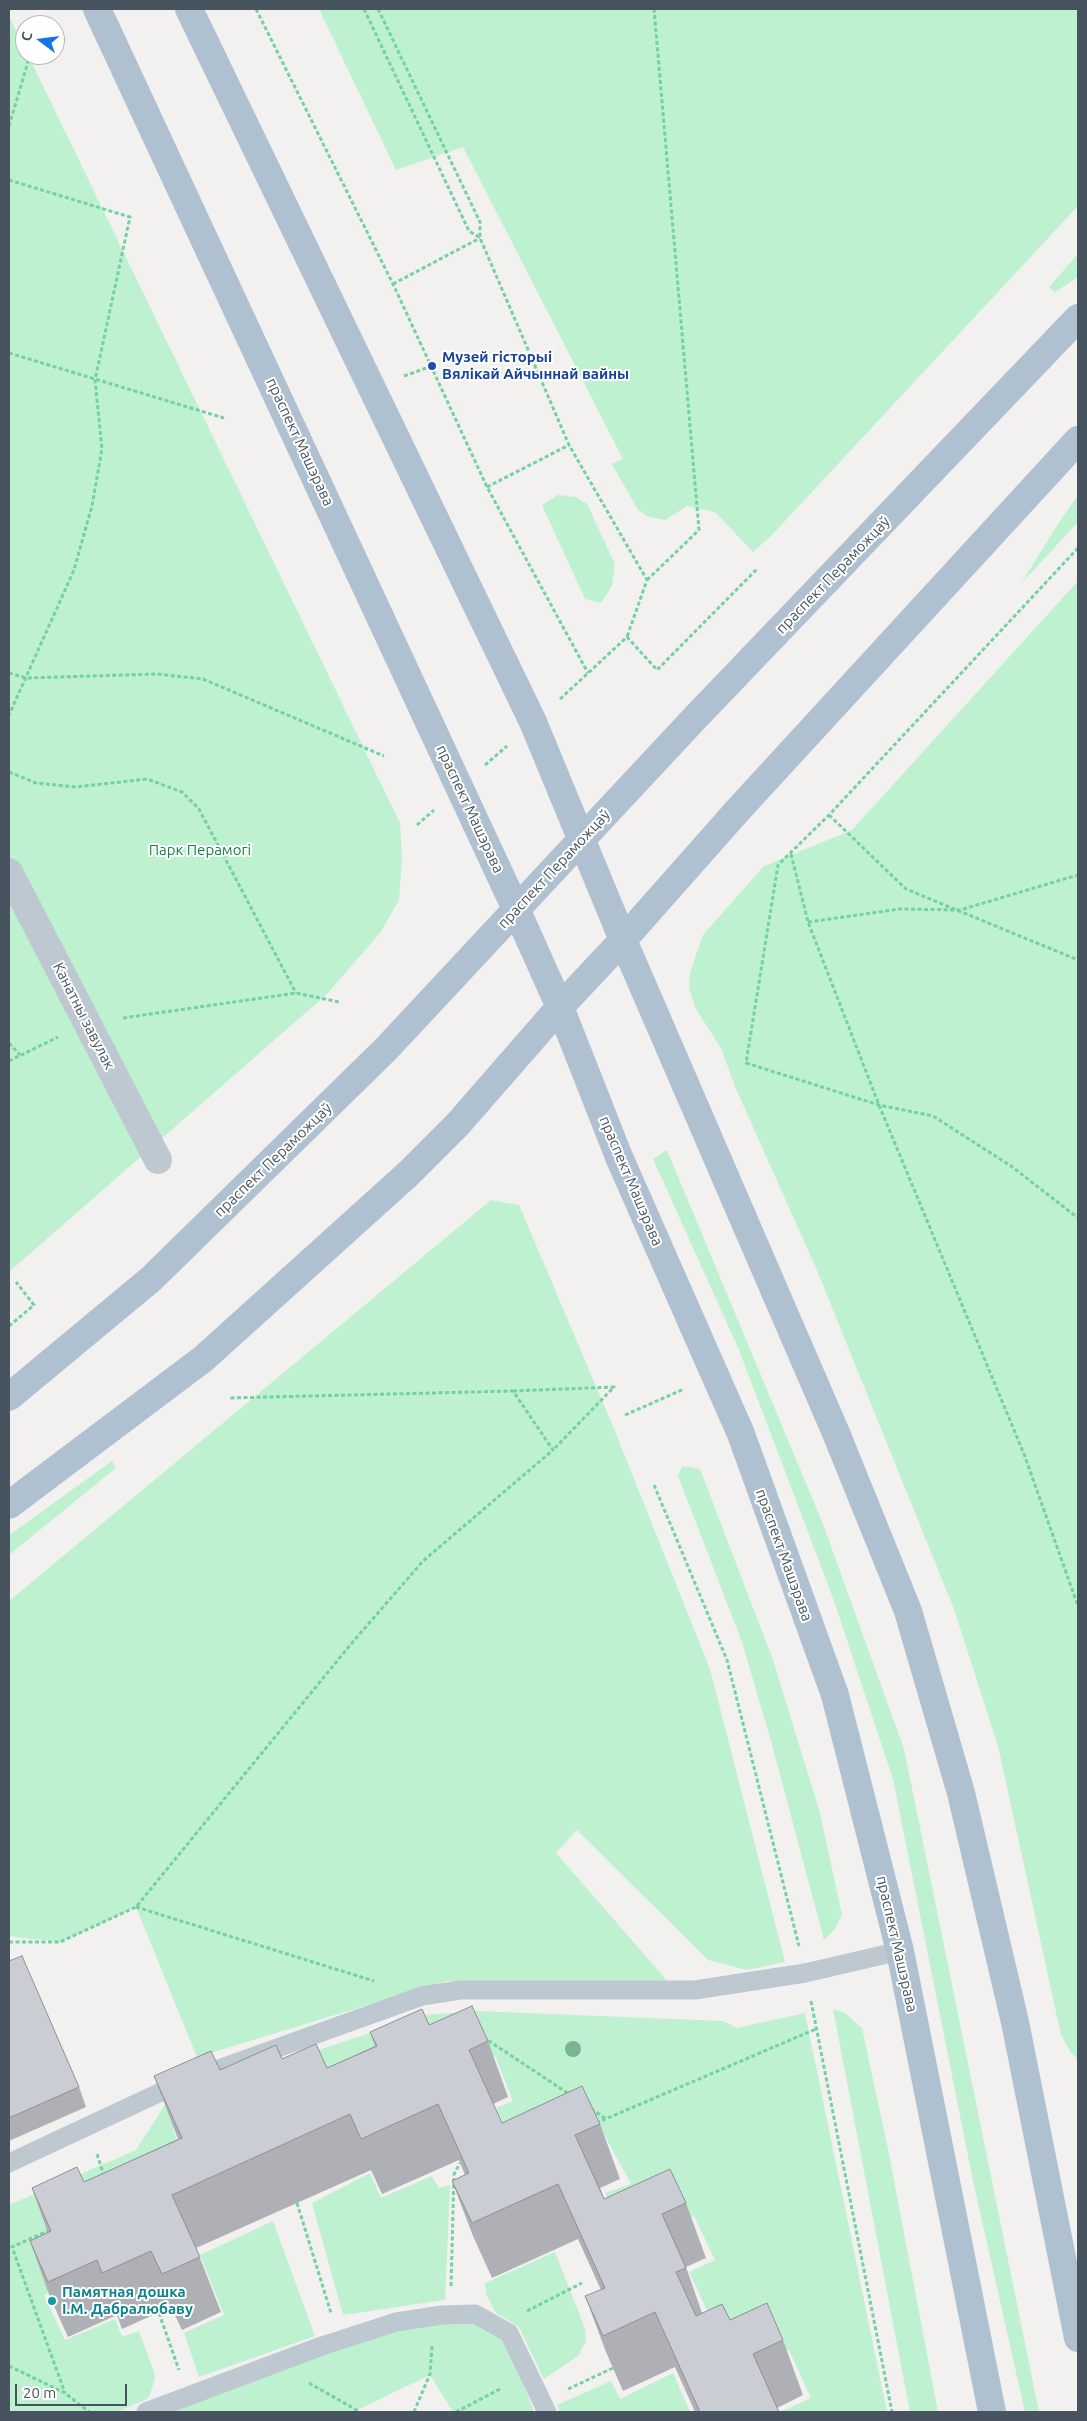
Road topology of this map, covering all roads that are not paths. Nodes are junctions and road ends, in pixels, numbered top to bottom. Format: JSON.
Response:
{"nodes":[{"id":1,"x":97,"y":9,"type":"edge"},
{"id":2,"x":189,"y":9,"type":"edge"},
{"id":3,"x":1078,"y":318,"type":"edge"},
{"id":4,"x":1078,"y":440,"type":"edge"},
{"id":5,"x":583,"y":839,"type":"junction"},
{"id":6,"x":9,"y":872,"type":"edge"},
{"id":7,"x":516,"y":909,"type":"junction"},
{"id":8,"x":624,"y":940,"type":"junction"},
{"id":9,"x":560,"y":1007,"type":"junction"},
{"id":10,"x":158,"y":1160,"type":"dead end"},
{"id":11,"x":9,"y":1397,"type":"edge"},
{"id":12,"x":9,"y":1505,"type":"edge"},
{"id":13,"x":900,"y":1951,"type":"junction"},
{"id":14,"x":9,"y":2163,"type":"edge"},
{"id":15,"x":1078,"y":2338,"type":"edge"},
{"id":16,"x":146,"y":2412,"type":"edge"},
{"id":17,"x":547,"y":2412,"type":"edge"},
{"id":18,"x":992,"y":2412,"type":"edge"}],
"edges":[{"from":1,"to":7,"type":"main road","name":"праспект Машэрава"},
{"from":2,"to":5,"type":"main road"},
{"from":3,"to":5,"type":"main road","name":"праспект Пераможцаў"},
{"from":4,"to":8,"type":"main road"},
{"from":5,"to":7,"type":"main road","name":"праспект Пераможцаў"},
{"from":5,"to":8,"type":"main road"},
{"from":6,"to":10,"type":"street","name":"Канатны завулак"},
{"from":7,"to":9,"type":"main road","name":"праспект Машэрава"},
{"from":7,"to":11,"type":"main road","name":"праспект Пераможцаў"},
{"from":8,"to":9,"type":"main road"},
{"from":8,"to":15,"type":"main road"},
{"from":9,"to":12,"type":"main road"},
{"from":9,"to":13,"type":"main road","name":"праспект Машэрава"},
{"from":13,"to":14,"type":"lane"},
{"from":13,"to":18,"type":"main road","name":"праспект Машэрава"},
{"from":16,"to":17,"type":"lane"}]}
